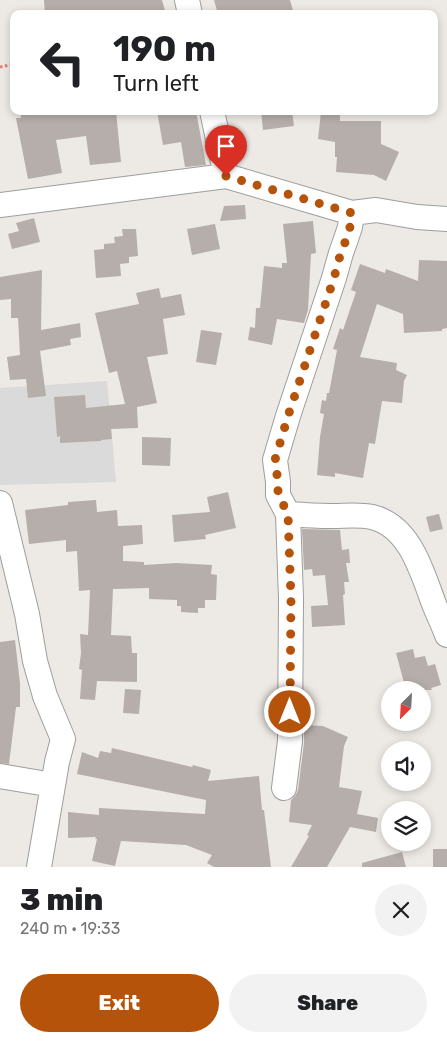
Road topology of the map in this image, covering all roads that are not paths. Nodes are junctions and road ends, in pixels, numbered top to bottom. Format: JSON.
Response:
{"nodes":[{"id":1,"x":213,"y":115,"type":"edge"},
{"id":2,"x":226,"y":176,"type":"junction"},
{"id":3,"x":0,"y":205,"type":"edge"},
{"id":4,"x":352,"y":213,"type":"junction"},
{"id":5,"x":447,"y":219,"type":"edge"},
{"id":6,"x":0,"y":503,"type":"edge"},
{"id":7,"x":288,"y":514,"type":"junction"},
{"id":8,"x":447,"y":635,"type":"edge"},
{"id":9,"x":0,"y":776,"type":"edge"},
{"id":10,"x":53,"y":785,"type":"junction"},
{"id":11,"x":284,"y":788,"type":"dead end"},
{"id":12,"x":39,"y":867,"type":"edge"}],
"edges":[{"from":1,"to":2,"type":"street"},
{"from":2,"to":3,"type":"street"},
{"from":2,"to":4,"type":"street"},
{"from":4,"to":5,"type":"street"},
{"from":4,"to":7,"type":"street"},
{"from":6,"to":10,"type":"street"},
{"from":7,"to":8,"type":"street"},
{"from":7,"to":11,"type":"street"},
{"from":9,"to":10,"type":"street"},
{"from":10,"to":12,"type":"street"}]}
